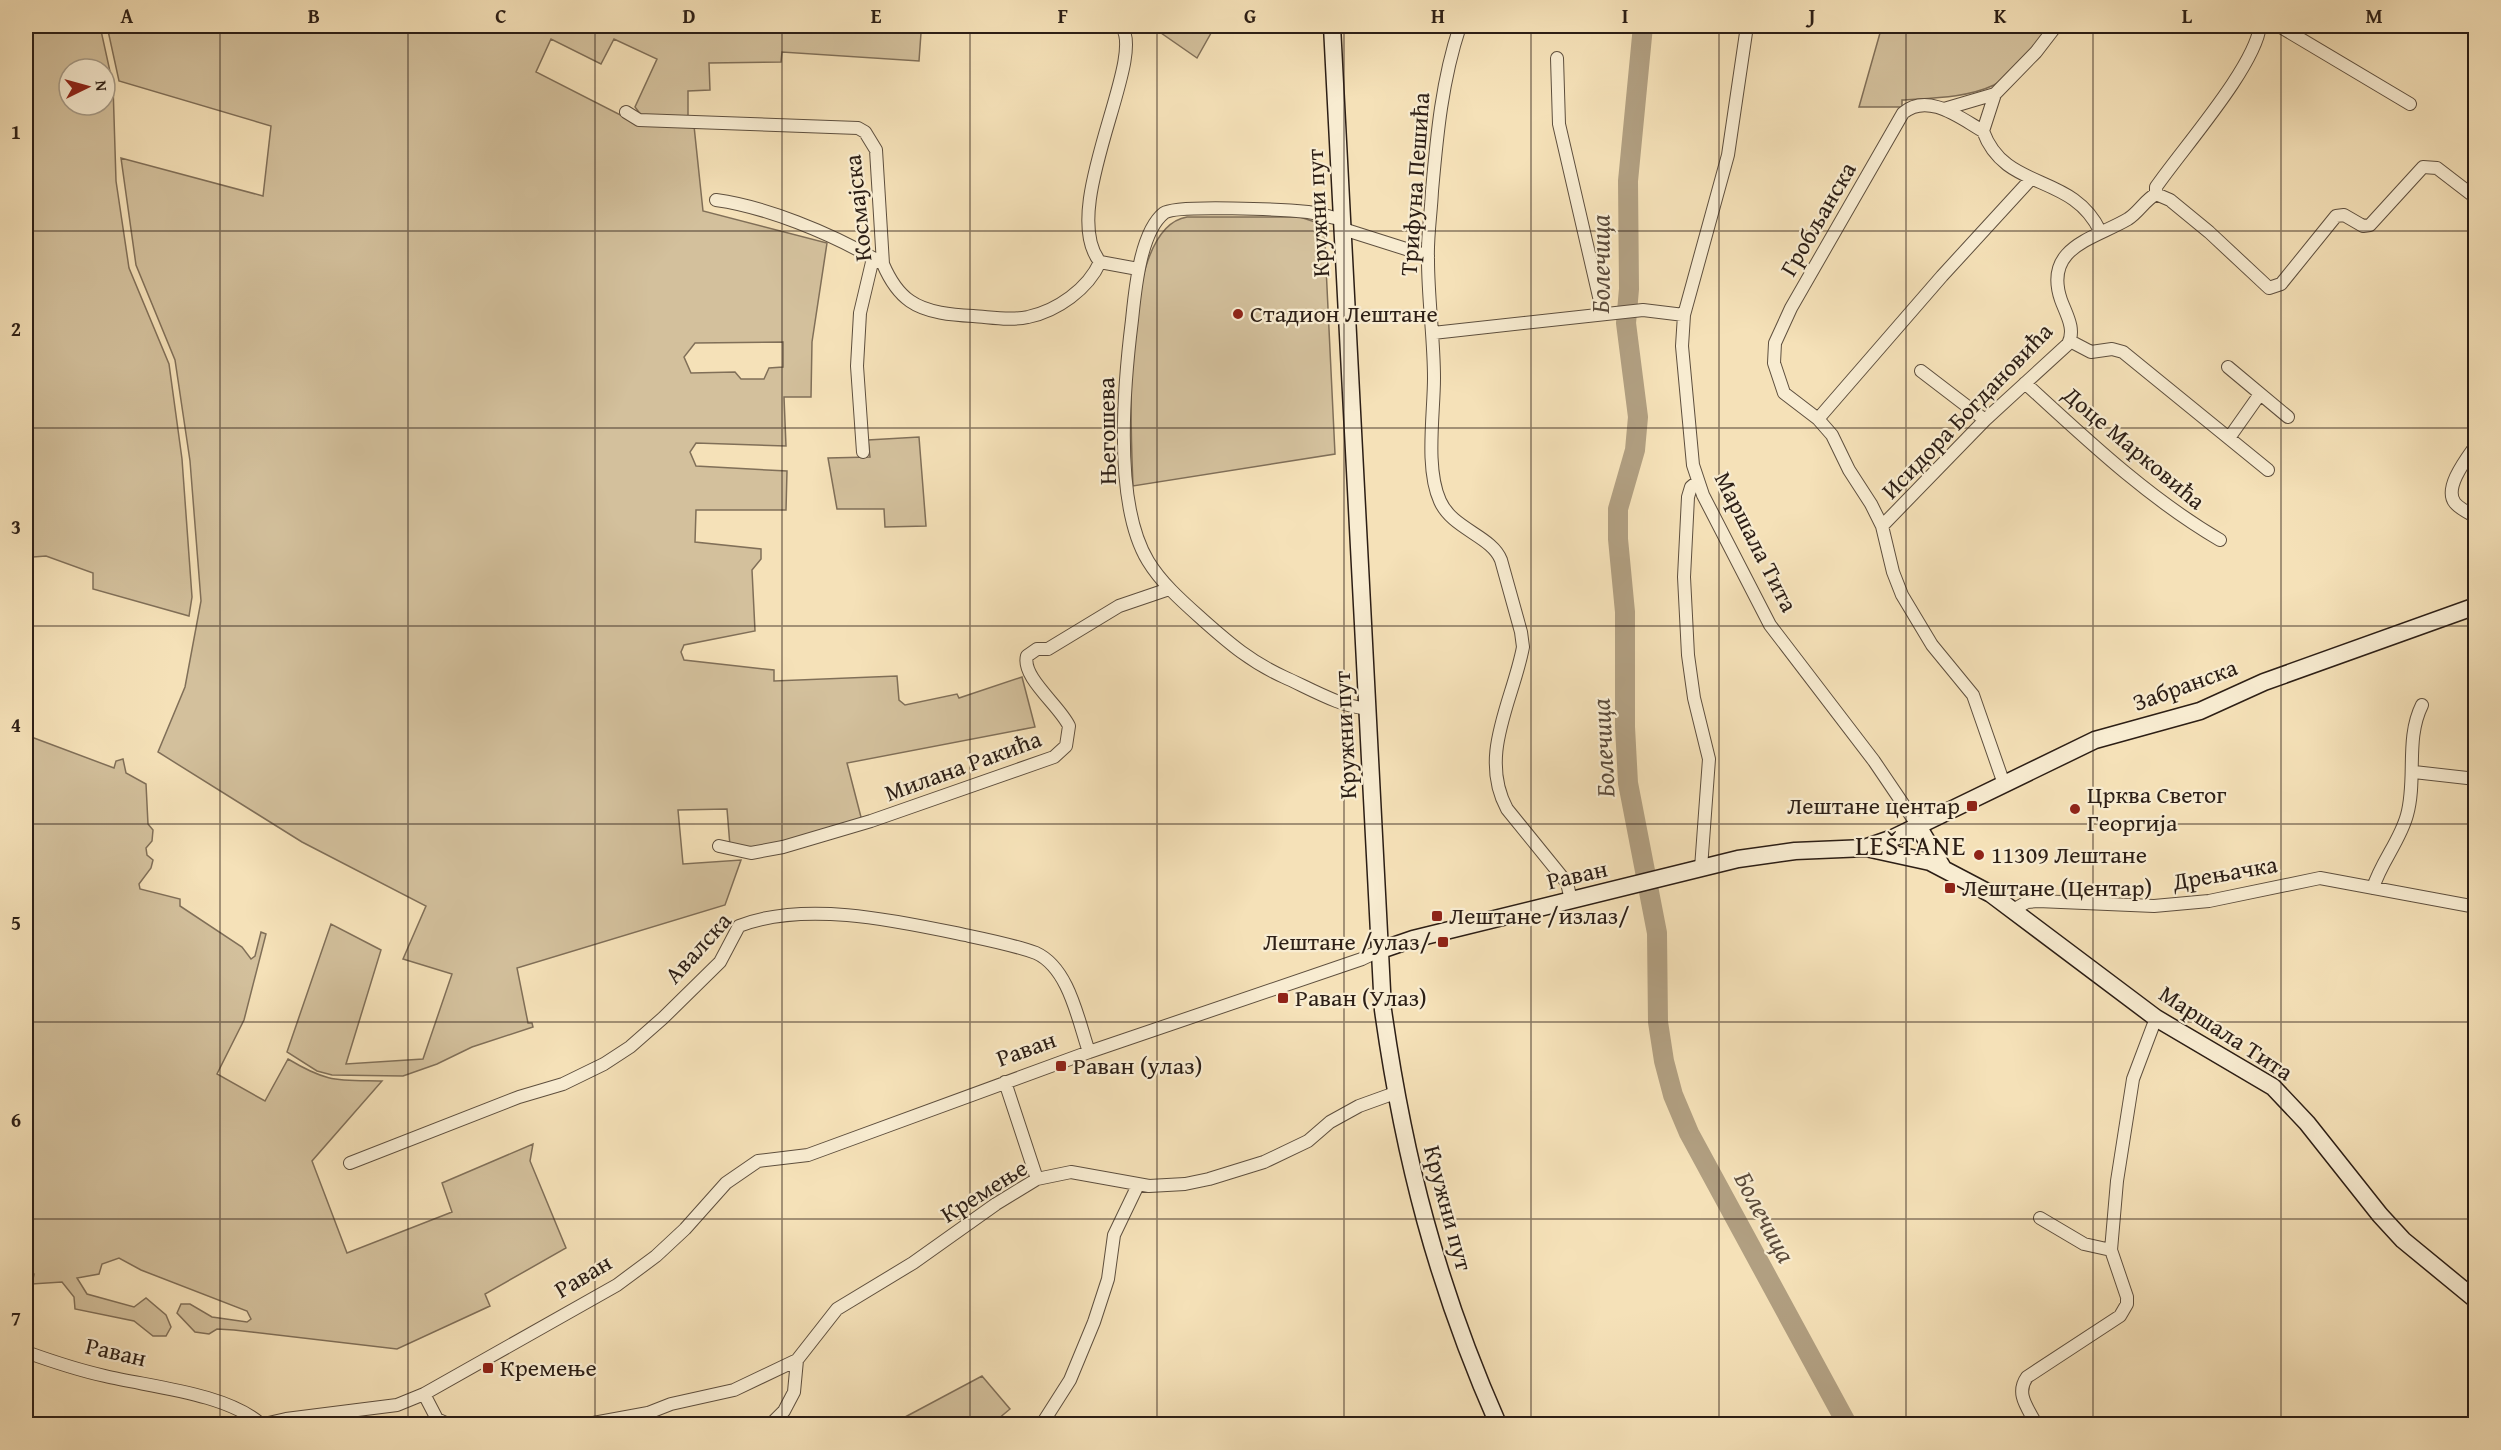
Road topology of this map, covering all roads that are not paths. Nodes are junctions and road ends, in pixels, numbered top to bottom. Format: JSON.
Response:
{"nodes":[{"id":1,"x":1123,"y":26,"type":"edge"},
{"id":2,"x":1332,"y":26,"type":"edge"},
{"id":3,"x":1460,"y":26,"type":"edge"},
{"id":4,"x":1747,"y":26,"type":"edge"},
{"id":5,"x":2056,"y":26,"type":"edge"},
{"id":6,"x":2260,"y":26,"type":"edge"},
{"id":7,"x":2280,"y":26,"type":"edge"},
{"id":8,"x":1557,"y":58,"type":"dead end"},
{"id":9,"x":1995,"y":94,"type":"junction"},
{"id":10,"x":2410,"y":104,"type":"dead end"},
{"id":11,"x":1944,"y":109,"type":"junction"},
{"id":12,"x":626,"y":112,"type":"dead end"},
{"id":13,"x":1983,"y":131,"type":"junction"},
{"id":14,"x":2031,"y":179,"type":"junction"},
{"id":15,"x":2156,"y":194,"type":"junction"},
{"id":16,"x":2475,"y":198,"type":"edge"},
{"id":17,"x":716,"y":200,"type":"dead end"},
{"id":18,"x":1343,"y":224,"type":"junction"},
{"id":19,"x":2100,"y":231,"type":"junction"},
{"id":20,"x":1428,"y":256,"type":"junction"},
{"id":21,"x":878,"y":261,"type":"junction"},
{"id":22,"x":1100,"y":262,"type":"junction"},
{"id":23,"x":1138,"y":269,"type":"junction"},
{"id":24,"x":1603,"y":314,"type":"junction"},
{"id":25,"x":1684,"y":315,"type":"junction"},
{"id":26,"x":1433,"y":333,"type":"junction"},
{"id":27,"x":2070,"y":341,"type":"junction"},
{"id":28,"x":2228,"y":367,"type":"dead end"},
{"id":29,"x":1921,"y":371,"type":"dead end"},
{"id":30,"x":2025,"y":383,"type":"junction"},
{"id":31,"x":2260,"y":394,"type":"junction"},
{"id":32,"x":2288,"y":417,"type":"dead end"},
{"id":33,"x":1818,"y":419,"type":"junction"},
{"id":34,"x":1985,"y":420,"type":"junction"},
{"id":35,"x":2229,"y":438,"type":"junction"},
{"id":36,"x":2475,"y":445,"type":"edge"},
{"id":37,"x":863,"y":452,"type":"dead end"},
{"id":38,"x":2268,"y":470,"type":"dead end"},
{"id":39,"x":1697,"y":482,"type":"junction"},
{"id":40,"x":2475,"y":517,"type":"edge"},
{"id":41,"x":1882,"y":526,"type":"junction"},
{"id":42,"x":2220,"y":540,"type":"dead end"},
{"id":43,"x":1169,"y":589,"type":"junction"},
{"id":44,"x":2475,"y":606,"type":"edge"},
{"id":45,"x":2422,"y":705,"type":"dead end"},
{"id":46,"x":1368,"y":708,"type":"junction"},
{"id":47,"x":2414,"y":772,"type":"junction"},
{"id":48,"x":2475,"y":779,"type":"edge"},
{"id":49,"x":2004,"y":784,"type":"junction"},
{"id":50,"x":1918,"y":826,"type":"junction"},
{"id":51,"x":719,"y":846,"type":"dead end"},
{"id":52,"x":1866,"y":848,"type":"junction"},
{"id":53,"x":1701,"y":868,"type":"junction"},
{"id":54,"x":1942,"y":868,"type":"junction"},
{"id":55,"x":2373,"y":888,"type":"junction"},
{"id":56,"x":1571,"y":900,"type":"junction"},
{"id":57,"x":2475,"y":907,"type":"edge"},
{"id":58,"x":2013,"y":910,"type":"junction"},
{"id":59,"x":1381,"y":950,"type":"junction"},
{"id":60,"x":2156,"y":1018,"type":"junction"},
{"id":61,"x":1089,"y":1052,"type":"junction"},
{"id":62,"x":1005,"y":1082,"type":"junction"},
{"id":63,"x":1395,"y":1093,"type":"junction"},
{"id":64,"x":350,"y":1163,"type":"dead end"},
{"id":65,"x":1037,"y":1179,"type":"junction"},
{"id":66,"x":1138,"y":1185,"type":"junction"},
{"id":67,"x":2040,"y":1218,"type":"dead end"},
{"id":68,"x":2111,"y":1250,"type":"junction"},
{"id":69,"x":2475,"y":1300,"type":"edge"},
{"id":70,"x":26,"y":1352,"type":"edge"},
{"id":71,"x":797,"y":1360,"type":"junction"},
{"id":72,"x":424,"y":1394,"type":"junction"},
{"id":73,"x":263,"y":1425,"type":"edge"},
{"id":74,"x":448,"y":1425,"type":"edge"},
{"id":75,"x":588,"y":1425,"type":"edge"},
{"id":76,"x":771,"y":1425,"type":"edge"},
{"id":77,"x":1042,"y":1425,"type":"edge"},
{"id":78,"x":1498,"y":1425,"type":"edge"},
{"id":79,"x":2036,"y":1425,"type":"edge"}],
"edges":[{"from":1,"to":22,"type":"street"},
{"from":2,"to":18,"type":"street","name":"Кружни пут"},
{"from":3,"to":20,"type":"street","name":"Трифуна Пешића"},
{"from":4,"to":25,"type":"street","name":"Маршала Тита"},
{"from":5,"to":9,"type":"street"},
{"from":6,"to":15,"type":"street","name":"Исидора Богдановића"},
{"from":7,"to":10,"type":"street"},
{"from":8,"to":24,"type":"street"},
{"from":9,"to":11,"type":"street"},
{"from":9,"to":13,"type":"street"},
{"from":11,"to":13,"type":"street","name":"Гробљанска"},
{"from":11,"to":33,"type":"street","name":"Гробљанска"},
{"from":12,"to":21,"type":"street","name":"Космајска"},
{"from":13,"to":14,"type":"street","name":"Гробљанска"},
{"from":14,"to":19,"type":"street","name":"Гробљанска"},
{"from":14,"to":33,"type":"street"},
{"from":15,"to":16,"type":"street"},
{"from":15,"to":19,"type":"street","name":"Исидора Богдановића"},
{"from":17,"to":21,"type":"street"},
{"from":18,"to":20,"type":"street","name":"Његошева"},
{"from":18,"to":23,"type":"street","name":"Његошева"},
{"from":18,"to":46,"type":"street","name":"Кружни пут"},
{"from":19,"to":27,"type":"street","name":"Исидора Богдановића"},
{"from":20,"to":26,"type":"street","name":"Трифуна Пешића"},
{"from":21,"to":22,"type":"street","name":"Космајска"},
{"from":21,"to":37,"type":"street"},
{"from":22,"to":23,"type":"street"},
{"from":23,"to":43,"type":"street","name":"Његошева"},
{"from":24,"to":25,"type":"street"},
{"from":24,"to":26,"type":"street"},
{"from":25,"to":39,"type":"street","name":"Маршала Тита"},
{"from":26,"to":56,"type":"street","name":"Трифуна Пешића"},
{"from":27,"to":30,"type":"street","name":"Исидора Богдановића"},
{"from":27,"to":35,"type":"street","name":"Доце Марковића"},
{"from":28,"to":31,"type":"street"},
{"from":29,"to":34,"type":"street"},
{"from":30,"to":34,"type":"street","name":"Исидора Богдановића"},
{"from":30,"to":42,"type":"street","name":"Доце Марковића"},
{"from":31,"to":32,"type":"street"},
{"from":31,"to":35,"type":"street"},
{"from":33,"to":41,"type":"street","name":"Гробљанска"},
{"from":34,"to":41,"type":"street","name":"Исидора Богдановића"},
{"from":35,"to":38,"type":"street","name":"Доце Марковића"},
{"from":36,"to":40,"type":"street"},
{"from":39,"to":50,"type":"street","name":"Маршала Тита"},
{"from":39,"to":53,"type":"street"},
{"from":41,"to":49,"type":"street","name":"Гробљанска"},
{"from":43,"to":46,"type":"street","name":"Његошева"},
{"from":43,"to":51,"type":"street","name":"Милана Ракића"},
{"from":44,"to":49,"type":"street","name":"Забранска"},
{"from":45,"to":47,"type":"street"},
{"from":46,"to":59,"type":"street","name":"Кружни пут"},
{"from":47,"to":48,"type":"street"},
{"from":47,"to":55,"type":"street"},
{"from":49,"to":50,"type":"street","name":"Забранска"},
{"from":50,"to":52,"type":"street","name":"Раван"},
{"from":50,"to":54,"type":"street"},
{"from":52,"to":53,"type":"street","name":"Раван"},
{"from":52,"to":54,"type":"street","name":"Раван"},
{"from":53,"to":56,"type":"street","name":"Раван"},
{"from":54,"to":58,"type":"street","name":"Маршала Тита"},
{"from":55,"to":57,"type":"street","name":"Дрењачка"},
{"from":55,"to":58,"type":"street","name":"Дрењачка"},
{"from":56,"to":59,"type":"street","name":"Раван"},
{"from":58,"to":60,"type":"street","name":"Маршала Тита"},
{"from":59,"to":61,"type":"street","name":"Раван"},
{"from":59,"to":63,"type":"street","name":"Кружни пут"},
{"from":60,"to":68,"type":"street"},
{"from":60,"to":69,"type":"street","name":"Маршала Тита"},
{"from":61,"to":62,"type":"street","name":"Раван"},
{"from":61,"to":64,"type":"street","name":"Авалска"},
{"from":62,"to":65,"type":"street"},
{"from":62,"to":72,"type":"street","name":"Раван"},
{"from":63,"to":66,"type":"street","name":"Кремење"},
{"from":63,"to":78,"type":"street","name":"Кружни пут"},
{"from":65,"to":66,"type":"street","name":"Кремење"},
{"from":65,"to":71,"type":"street","name":"Кремење"},
{"from":66,"to":77,"type":"street"},
{"from":67,"to":68,"type":"street"},
{"from":68,"to":79,"type":"street"},
{"from":70,"to":73,"type":"street","name":"Раван"},
{"from":71,"to":75,"type":"street"},
{"from":71,"to":76,"type":"street"},
{"from":72,"to":73,"type":"street","name":"Раван"},
{"from":72,"to":74,"type":"street"}]}
